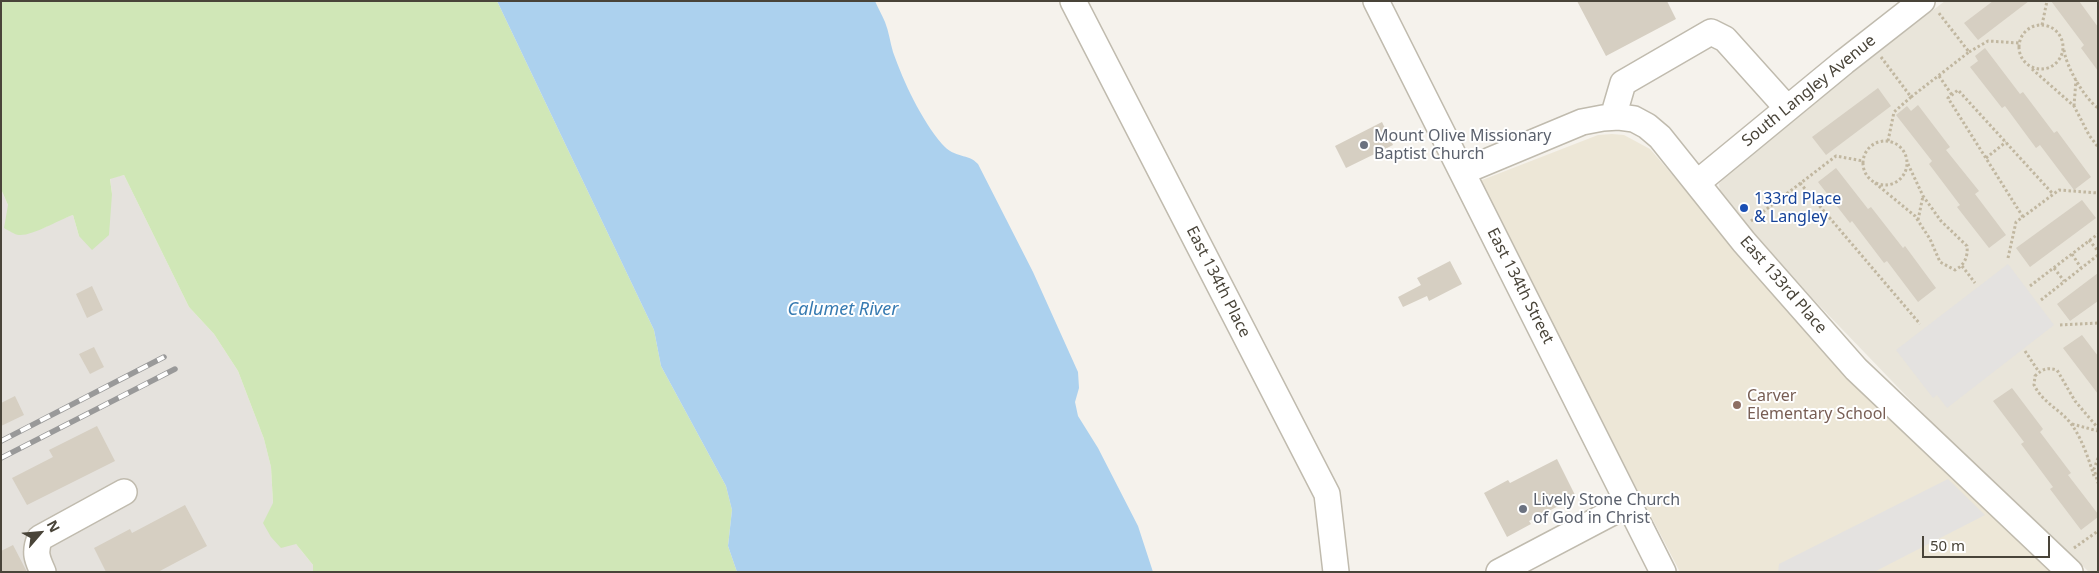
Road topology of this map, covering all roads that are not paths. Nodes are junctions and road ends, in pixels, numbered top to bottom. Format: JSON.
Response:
{"nodes":[{"id":1,"x":1073,"y":1,"type":"edge"},
{"id":2,"x":1376,"y":1,"type":"edge"},
{"id":3,"x":1930,"y":6,"type":"edge"},
{"id":4,"x":1787,"y":108,"type":"junction"},
{"id":5,"x":1614,"y":117,"type":"junction"},
{"id":6,"x":1462,"y":172,"type":"junction"},
{"id":7,"x":1697,"y":184,"type":"junction"},
{"id":8,"x":124,"y":492,"type":"dead end"},
{"id":9,"x":1630,"y":503,"type":"junction"},
{"id":10,"x":2071,"y":561,"type":"edge"},
{"id":11,"x":43,"y":572,"type":"edge"},
{"id":12,"x":1336,"y":572,"type":"edge"},
{"id":13,"x":1499,"y":572,"type":"edge"},
{"id":14,"x":1664,"y":572,"type":"edge"}],
"edges":[{"from":1,"to":12,"type":"street","name":"East 134th Place"},
{"from":2,"to":6,"type":"street","name":"East 134th Street"},
{"from":3,"to":4,"type":"street","name":"South Langley Avenue"},
{"from":4,"to":5,"type":"street"},
{"from":4,"to":7,"type":"street","name":"South Langley Avenue"},
{"from":5,"to":6,"type":"street","name":"East 133rd Place"},
{"from":5,"to":7,"type":"street","name":"East 133rd Place"},
{"from":6,"to":9,"type":"street","name":"East 134th Street"},
{"from":7,"to":10,"type":"street","name":"East 133rd Place"},
{"from":8,"to":11,"type":"street"},
{"from":9,"to":13,"type":"street"},
{"from":9,"to":14,"type":"street","name":"East 134th Street"}]}
